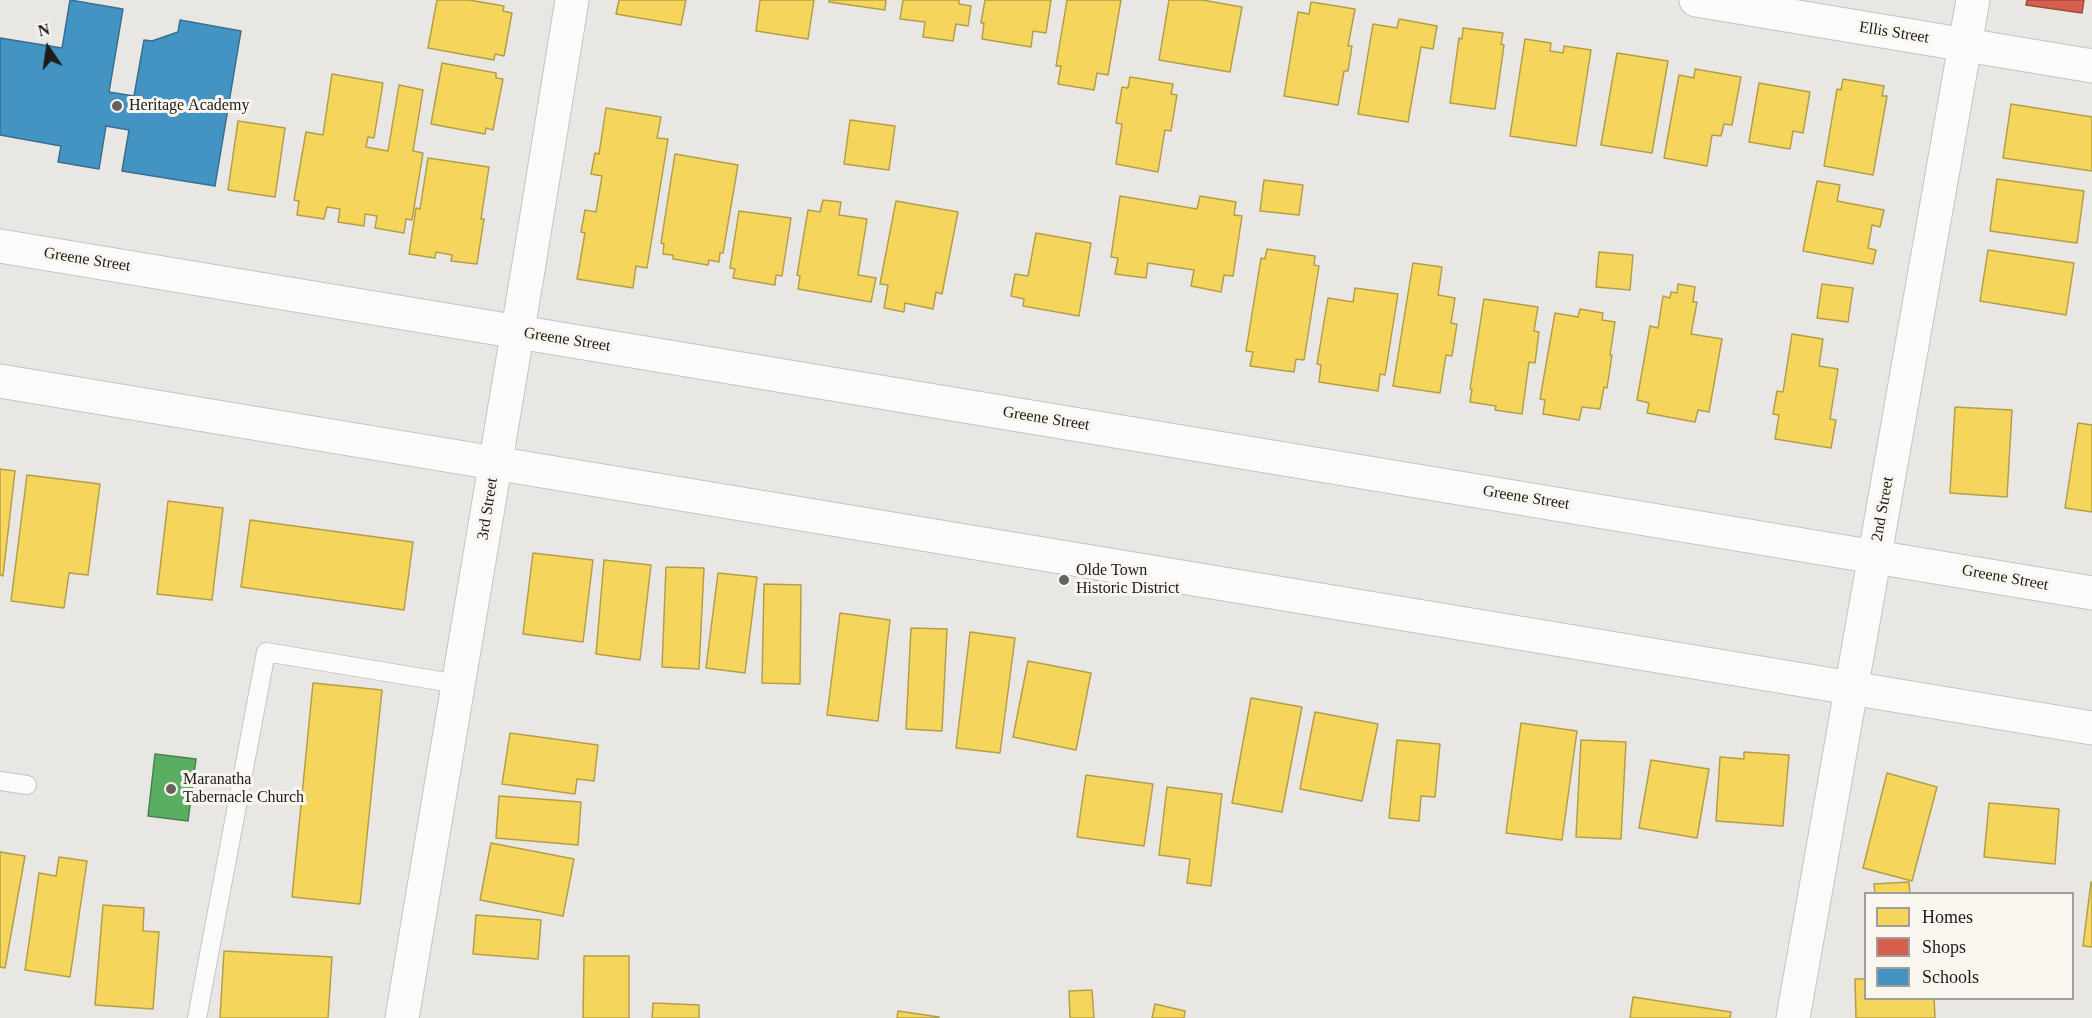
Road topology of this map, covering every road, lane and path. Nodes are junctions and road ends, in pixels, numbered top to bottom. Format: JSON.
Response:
{"nodes":[{"id":1,"x":572,"y":0,"type":"edge"},
{"id":2,"x":1696,"y":0,"type":"edge"},
{"id":3,"x":1973,"y":0,"type":"edge"},
{"id":4,"x":1965,"y":44,"type":"junction"},
{"id":5,"x":2092,"y":66,"type":"edge"},
{"id":6,"x":0,"y":246,"type":"edge"},
{"id":7,"x":518,"y":332,"type":"junction"},
{"id":8,"x":0,"y":381,"type":"edge"},
{"id":9,"x":495,"y":463,"type":"junction"},
{"id":10,"x":1875,"y":556,"type":"junction"},
{"id":11,"x":2092,"y":593,"type":"edge"},
{"id":12,"x":458,"y":684,"type":"junction"},
{"id":13,"x":1852,"y":687,"type":"junction"},
{"id":14,"x":2092,"y":728,"type":"edge"},
{"id":15,"x":0,"y":781,"type":"edge"},
{"id":16,"x":27,"y":784,"type":"dead end"},
{"id":17,"x":196,"y":1018,"type":"edge"},
{"id":18,"x":402,"y":1018,"type":"edge"},
{"id":19,"x":1793,"y":1018,"type":"edge"}],
"edges":[{"from":1,"to":7,"type":"main road","name":"3rd Street"},
{"from":2,"to":4,"type":"main road","name":"Ellis Street"},
{"from":3,"to":4,"type":"main road","name":"2nd Street"},
{"from":4,"to":5,"type":"main road","name":"Ellis Street"},
{"from":4,"to":10,"type":"main road","name":"2nd Street"},
{"from":6,"to":7,"type":"main road","name":"Greene Street"},
{"from":7,"to":9,"type":"main road","name":"3rd Street"},
{"from":7,"to":10,"type":"main road","name":"Greene Street"},
{"from":8,"to":9,"type":"main road"},
{"from":9,"to":12,"type":"main road","name":"3rd Street"},
{"from":9,"to":13,"type":"main road"},
{"from":10,"to":11,"type":"main road","name":"Greene Street"},
{"from":10,"to":13,"type":"main road","name":"2nd Street"},
{"from":12,"to":17,"type":"lane"},
{"from":12,"to":18,"type":"main road","name":"3rd Street"},
{"from":13,"to":14,"type":"main road"},
{"from":13,"to":19,"type":"main road","name":"2nd Street"},
{"from":15,"to":16,"type":"lane"}]}
